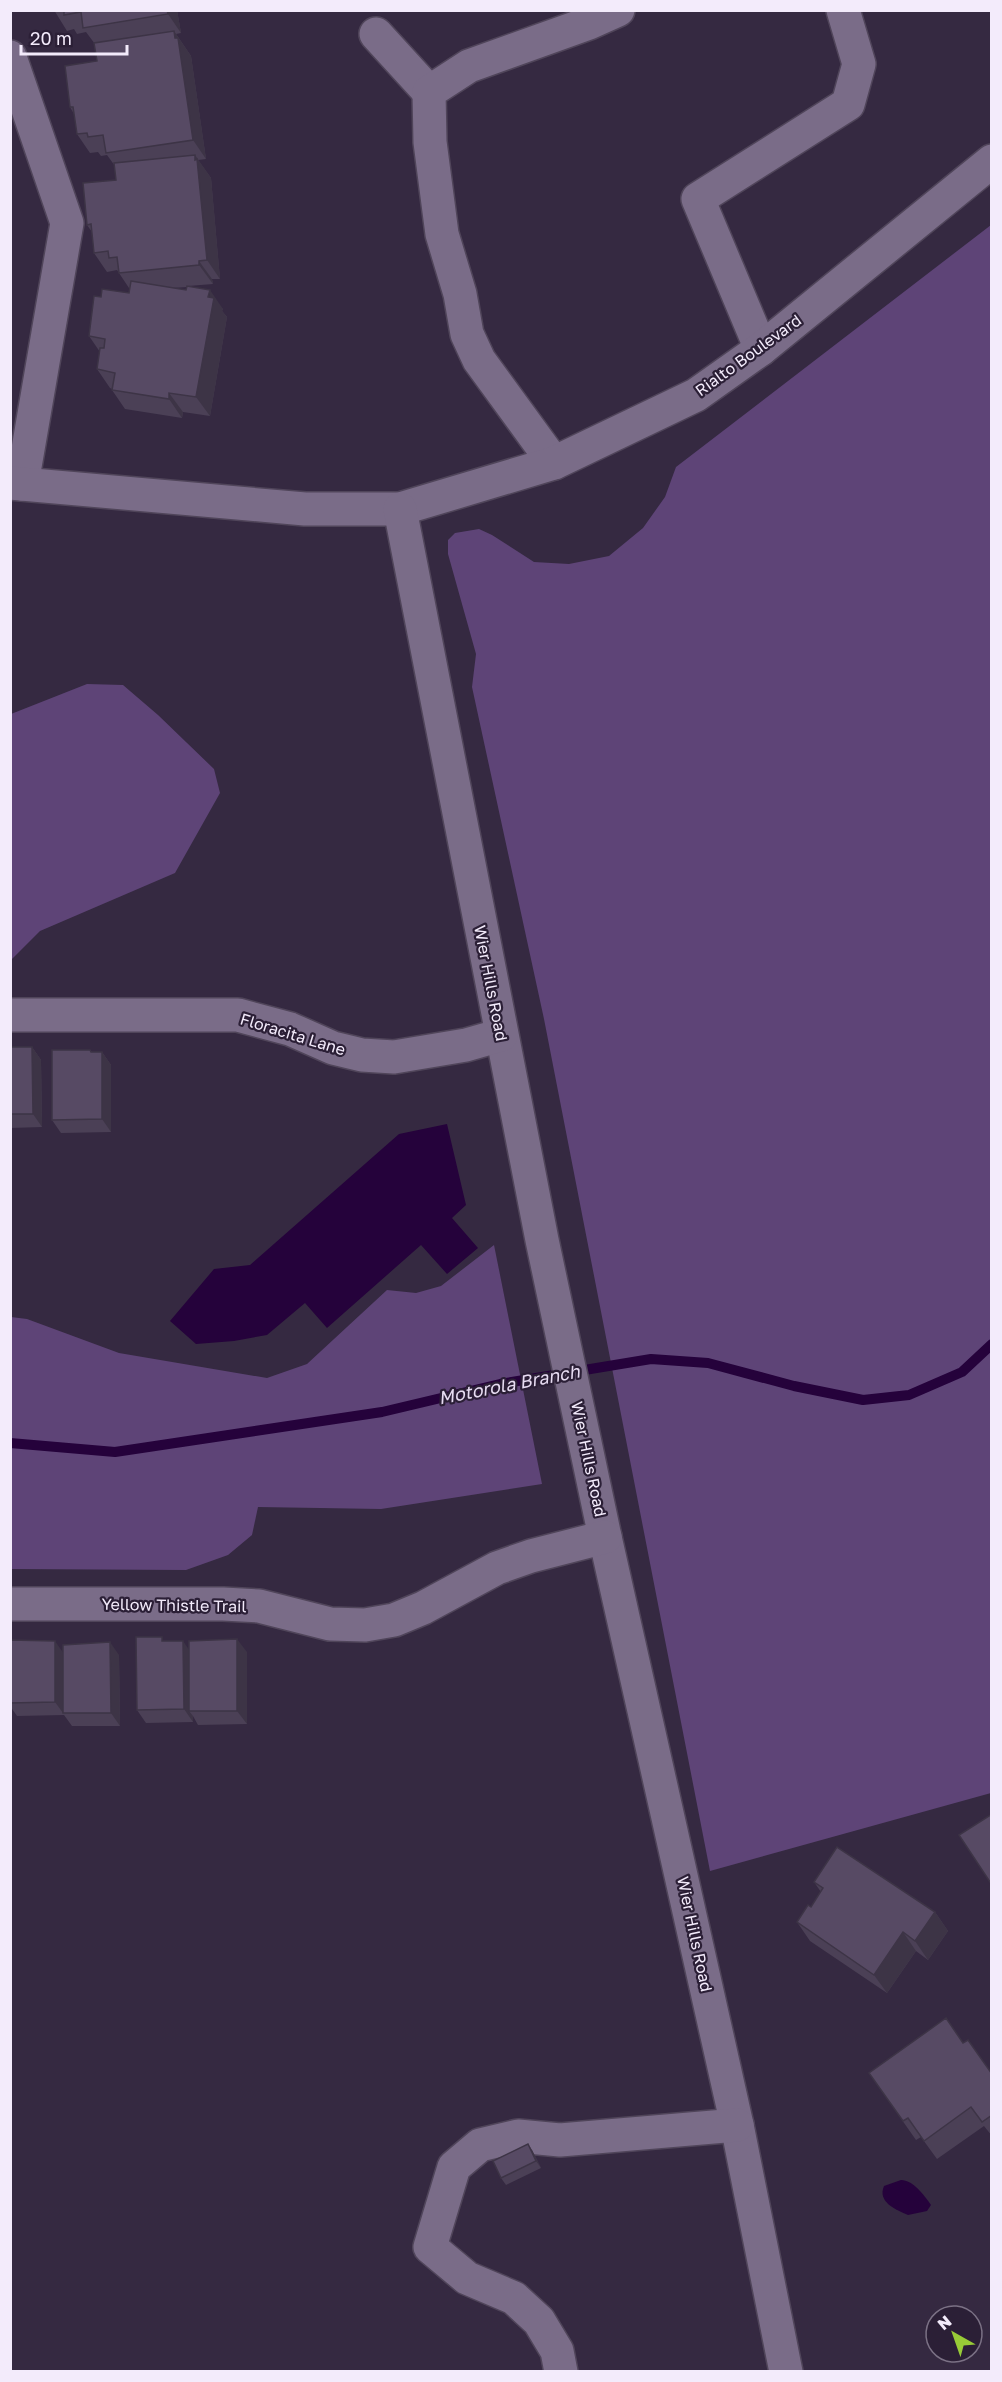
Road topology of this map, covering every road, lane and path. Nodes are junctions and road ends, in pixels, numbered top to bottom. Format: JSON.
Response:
{"nodes":[{"id":1,"x":618,"y":10,"type":"edge"},
{"id":2,"x":843,"y":10,"type":"edge"},
{"id":3,"x":376,"y":34,"type":"dead end"},
{"id":4,"x":10,"y":57,"type":"edge"},
{"id":5,"x":429,"y":92,"type":"junction"},
{"id":6,"x":992,"y":160,"type":"edge"},
{"id":7,"x":761,"y":349,"type":"junction"},
{"id":8,"x":554,"y":463,"type":"junction"},
{"id":9,"x":16,"y":484,"type":"edge"},
{"id":10,"x":400,"y":509,"type":"junction"},
{"id":11,"x":10,"y":1015,"type":"edge"},
{"id":12,"x":501,"y":1035,"type":"junction"},
{"id":13,"x":605,"y":1537,"type":"junction"},
{"id":14,"x":10,"y":1604,"type":"edge"},
{"id":15,"x":737,"y":2125,"type":"junction"},
{"id":16,"x":561,"y":2372,"type":"edge"},
{"id":17,"x":786,"y":2372,"type":"edge"}],
"edges":[{"from":1,"to":5,"type":"street"},
{"from":2,"to":7,"type":"street"},
{"from":3,"to":5,"type":"street"},
{"from":4,"to":9,"type":"street"},
{"from":5,"to":8,"type":"street"},
{"from":6,"to":7,"type":"street","name":"Rialto Boulevard"},
{"from":7,"to":8,"type":"street","name":"Rialto Boulevard"},
{"from":8,"to":10,"type":"street","name":"Rialto Boulevard"},
{"from":9,"to":10,"type":"street","name":"Rialto Boulevard"},
{"from":10,"to":12,"type":"street","name":"Wier Hills Road"},
{"from":11,"to":12,"type":"street","name":"Floracita Lane"},
{"from":12,"to":13,"type":"street","name":"Wier Hills Road"},
{"from":13,"to":14,"type":"street","name":"Yellow Thistle Trail"},
{"from":13,"to":15,"type":"street","name":"Wier Hills Road"},
{"from":15,"to":16,"type":"street"},
{"from":15,"to":17,"type":"street","name":"Wier Hills Road"}]}
